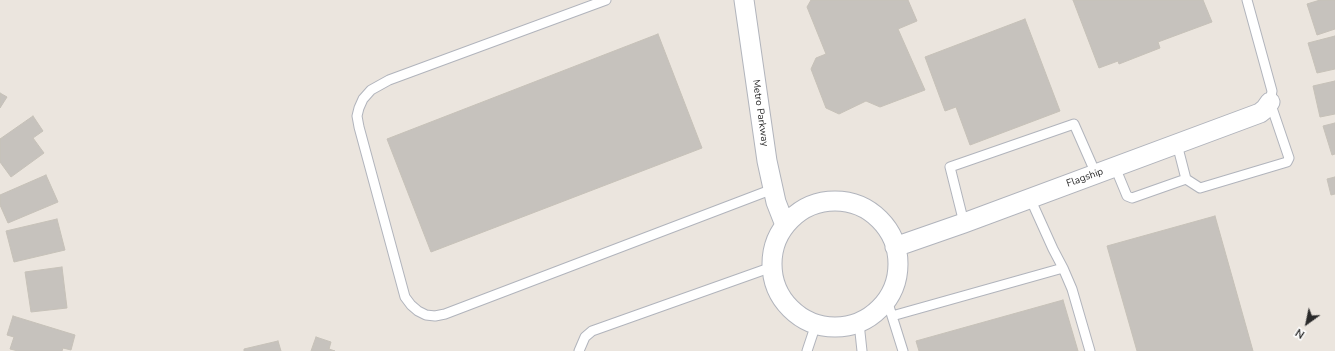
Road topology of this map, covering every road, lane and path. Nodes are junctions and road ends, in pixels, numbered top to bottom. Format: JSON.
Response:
{"nodes":[{"id":1,"x":606,"y":0,"type":"edge"},
{"id":2,"x":744,"y":0,"type":"edge"},
{"id":3,"x":1247,"y":0,"type":"edge"},
{"id":4,"x":1270,"y":102,"type":"junction"},
{"id":5,"x":1177,"y":144,"type":"junction"},
{"id":6,"x":1115,"y":167,"type":"junction"},
{"id":7,"x":1096,"y":174,"type":"junction"},
{"id":8,"x":1186,"y":178,"type":"junction"},
{"id":9,"x":773,"y":189,"type":"junction"},
{"id":10,"x":1030,"y":198,"type":"junction"},
{"id":11,"x":964,"y":223,"type":"junction"},
{"id":12,"x":785,"y":225,"type":"junction"},
{"id":13,"x":895,"y":247,"type":"junction"},
{"id":14,"x":772,"y":267,"type":"junction"},
{"id":15,"x":1063,"y":268,"type":"junction"},
{"id":16,"x":890,"y":308,"type":"junction"},
{"id":17,"x":859,"y":323,"type":"junction"},
{"id":18,"x":816,"y":324,"type":"junction"},
{"id":19,"x":579,"y":351,"type":"edge"},
{"id":20,"x":807,"y":351,"type":"edge"},
{"id":21,"x":862,"y":351,"type":"edge"},
{"id":22,"x":903,"y":351,"type":"edge"},
{"id":23,"x":1090,"y":351,"type":"edge"}],
"edges":[{"from":1,"to":9,"type":"lane"},
{"from":2,"to":9,"type":"street","name":"Metro Parkway"},
{"from":3,"to":4,"type":"lane"},
{"from":4,"to":5,"type":"street","name":"Flagship"},
{"from":4,"to":8,"type":"lane"},
{"from":5,"to":6,"type":"street","name":"Flagship"},
{"from":5,"to":8,"type":"lane"},
{"from":6,"to":7,"type":"street","name":"Flagship"},
{"from":6,"to":8,"type":"lane"},
{"from":7,"to":10,"type":"street","name":"Flagship"},
{"from":7,"to":11,"type":"lane"},
{"from":9,"to":12,"type":"street","name":"Metro Parkway"},
{"from":10,"to":11,"type":"street","name":"Flagship"},
{"from":10,"to":15,"type":"lane"},
{"from":11,"to":13,"type":"street","name":"Flagship"},
{"from":12,"to":13,"type":"street"},
{"from":12,"to":14,"type":"street"},
{"from":13,"to":16,"type":"street"},
{"from":14,"to":18,"type":"street"},
{"from":14,"to":19,"type":"lane"},
{"from":15,"to":16,"type":"lane"},
{"from":15,"to":23,"type":"lane"},
{"from":16,"to":17,"type":"street"},
{"from":16,"to":22,"type":"lane"},
{"from":17,"to":18,"type":"street"},
{"from":17,"to":21,"type":"lane"},
{"from":18,"to":20,"type":"lane"}]}
